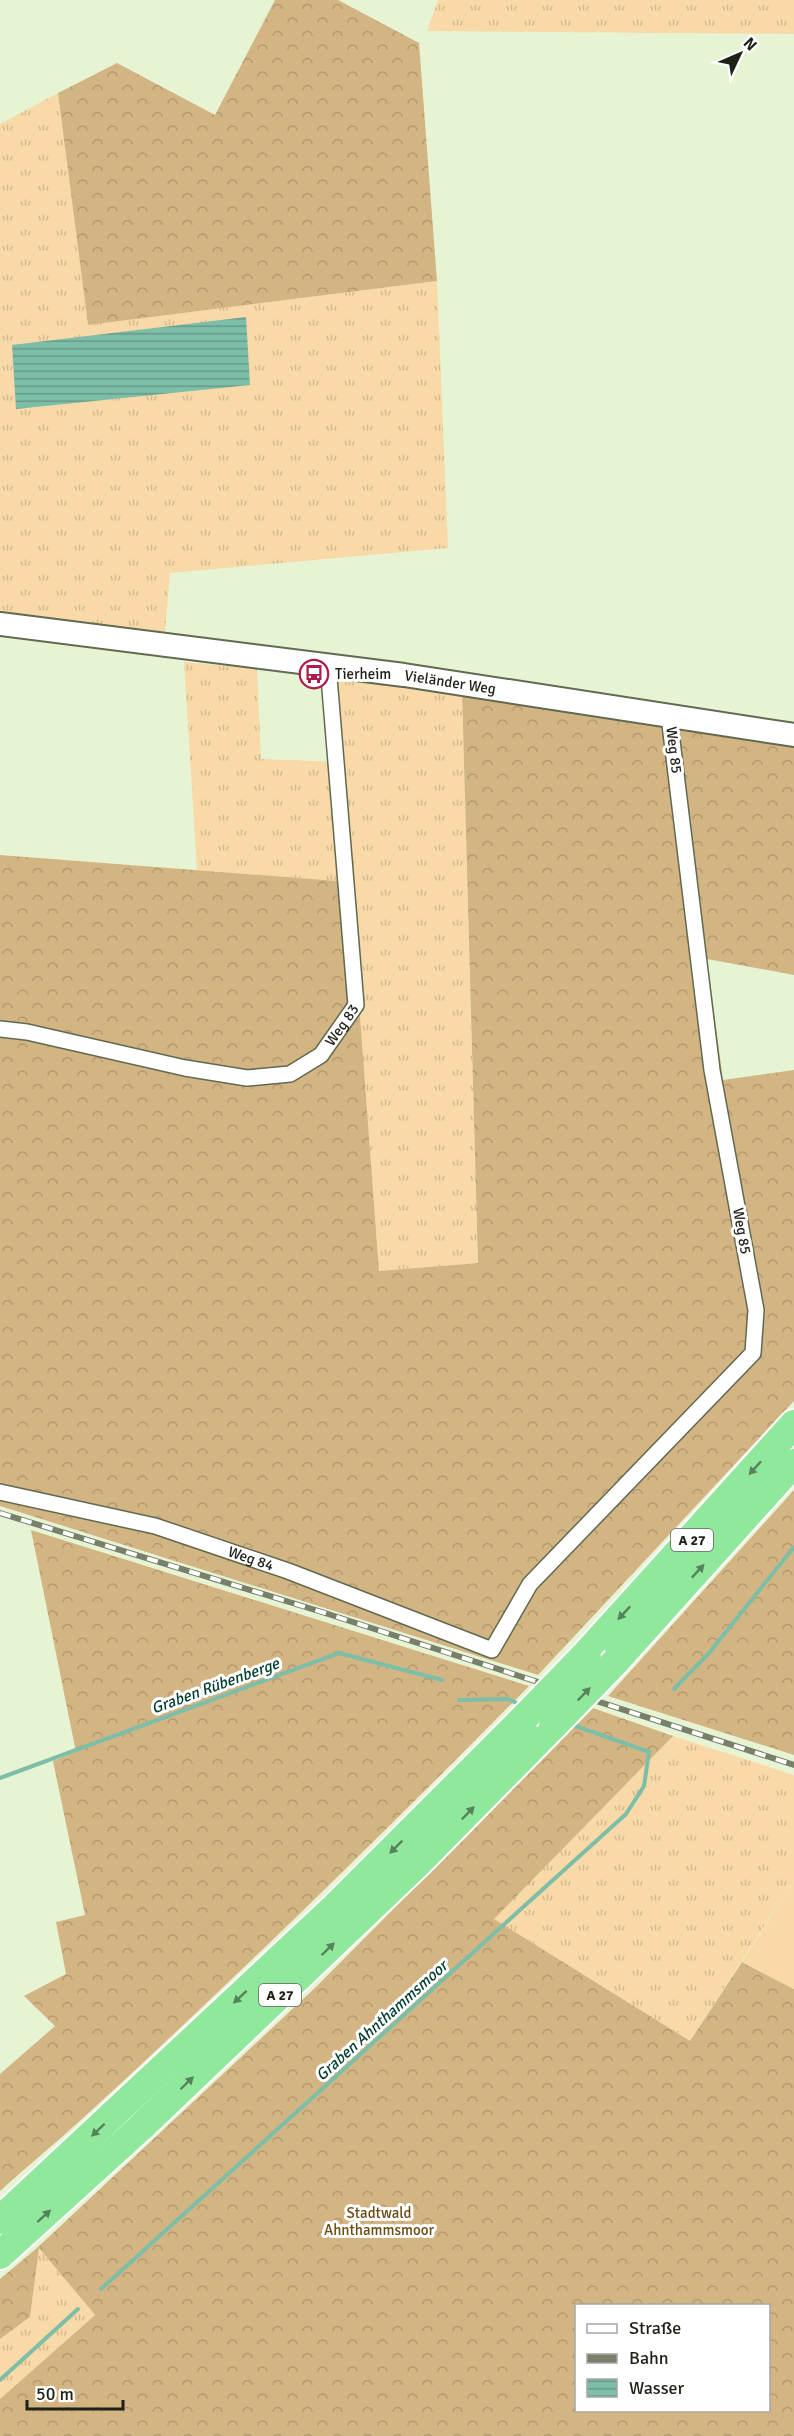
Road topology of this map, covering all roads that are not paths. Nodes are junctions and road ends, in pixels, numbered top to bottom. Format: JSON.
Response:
{"nodes":[{"id":1,"x":0,"y":624,"type":"edge"},
{"id":2,"x":328,"y":666,"type":"junction"},
{"id":3,"x":669,"y":716,"type":"junction"},
{"id":4,"x":794,"y":735,"type":"edge"},
{"id":5,"x":0,"y":1029,"type":"edge"},
{"id":6,"x":794,"y":1424,"type":"edge"},
{"id":7,"x":794,"y":1463,"type":"edge"},
{"id":8,"x":0,"y":1492,"type":"edge"},
{"id":9,"x":492,"y":1650,"type":"joint"},
{"id":10,"x":0,"y":2220,"type":"edge"},
{"id":11,"x":0,"y":2254,"type":"edge"}],
"edges":[{"from":1,"to":2,"type":"street","name":"Vieländer Weg"},
{"from":2,"to":3,"type":"street","name":"Vieländer Weg"},
{"from":2,"to":5,"type":"street","name":"Weg 83"},
{"from":3,"to":4,"type":"street","name":"Vieländer Weg"},
{"from":3,"to":9,"type":"street","name":"Weg 85"},
{"from":6,"to":10,"type":"highway","number":"A 27","one_way":true,"bridge":true},
{"from":11,"to":7,"type":"highway","number":"A 27","one_way":true,"bridge":true},
{"from":8,"to":9,"type":"street","name":"Weg 84"}]}
